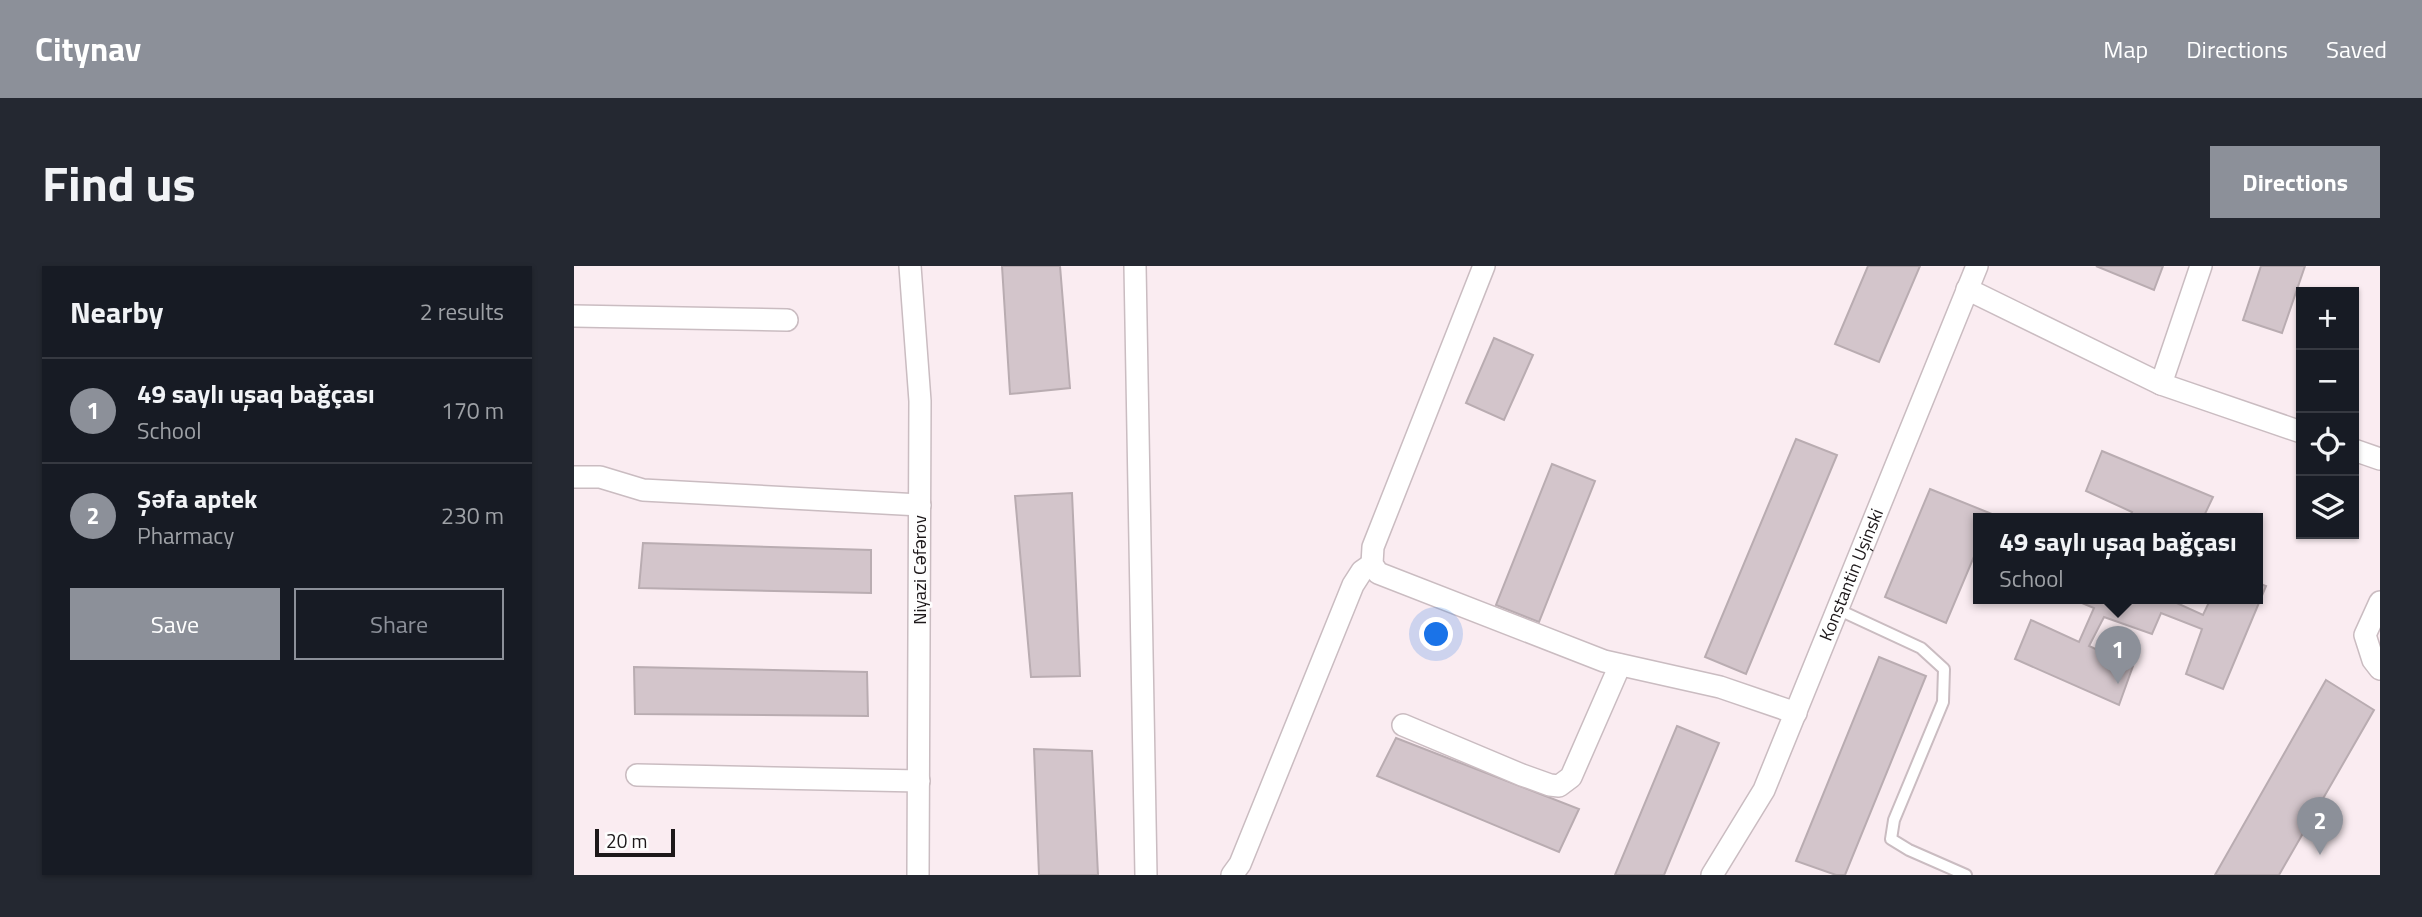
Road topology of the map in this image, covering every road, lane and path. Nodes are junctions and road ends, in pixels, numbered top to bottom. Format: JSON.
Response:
{"nodes":[{"id":1,"x":910,"y":266,"type":"edge"},
{"id":2,"x":1135,"y":266,"type":"edge"},
{"id":3,"x":1484,"y":266,"type":"edge"},
{"id":4,"x":1977,"y":266,"type":"edge"},
{"id":5,"x":2201,"y":266,"type":"edge"},
{"id":6,"x":1967,"y":289,"type":"junction"},
{"id":7,"x":574,"y":316,"type":"edge"},
{"id":8,"x":787,"y":320,"type":"dead end"},
{"id":9,"x":2161,"y":384,"type":"junction"},
{"id":10,"x":2296,"y":430,"type":"edge"},
{"id":11,"x":2359,"y":452,"type":"edge"},
{"id":12,"x":2380,"y":459,"type":"edge"},
{"id":13,"x":574,"y":464,"type":"edge"},
{"id":14,"x":574,"y":477,"type":"edge"},
{"id":15,"x":600,"y":477,"type":"junction"},
{"id":16,"x":920,"y":505,"type":"junction"},
{"id":17,"x":1372,"y":564,"type":"junction"},
{"id":18,"x":2380,"y":601,"type":"edge"},
{"id":19,"x":1838,"y":609,"type":"junction"},
{"id":20,"x":1620,"y":665,"type":"junction"},
{"id":21,"x":2380,"y":669,"type":"edge"},
{"id":22,"x":1796,"y":713,"type":"junction"},
{"id":23,"x":1403,"y":725,"type":"dead end"},
{"id":24,"x":637,"y":775,"type":"dead end"},
{"id":25,"x":919,"y":781,"type":"junction"},
{"id":26,"x":918,"y":875,"type":"edge"},
{"id":27,"x":1146,"y":875,"type":"edge"},
{"id":28,"x":1232,"y":875,"type":"edge"},
{"id":29,"x":1712,"y":875,"type":"edge"},
{"id":30,"x":1966,"y":875,"type":"edge"}],
"edges":[{"from":1,"to":16,"type":"street","name":"Niyazi Cəfərov"},
{"from":2,"to":27,"type":"street"},
{"from":3,"to":17,"type":"street"},
{"from":4,"to":6,"type":"street","name":"Konstantin Uşinski"},
{"from":5,"to":9,"type":"street"},
{"from":6,"to":9,"type":"street"},
{"from":6,"to":19,"type":"street","name":"Konstantin Uşinski"},
{"from":7,"to":8,"type":"street"},
{"from":9,"to":10,"type":"street"},
{"from":11,"to":12,"type":"street"},
{"from":13,"to":15,"type":"street"},
{"from":14,"to":15,"type":"street"},
{"from":15,"to":16,"type":"street"},
{"from":16,"to":25,"type":"street","name":"Niyazi Cəfərov"},
{"from":17,"to":20,"type":"street"},
{"from":17,"to":28,"type":"street"},
{"from":18,"to":21,"type":"street"},
{"from":19,"to":22,"type":"street","name":"Konstantin Uşinski"},
{"from":19,"to":30,"type":"lane"},
{"from":20,"to":22,"type":"street"},
{"from":20,"to":23,"type":"street"},
{"from":22,"to":29,"type":"street","name":"Konstantin Uşinski"},
{"from":24,"to":25,"type":"street"},
{"from":25,"to":26,"type":"street","name":"Niyazi Cəfərov"}]}
